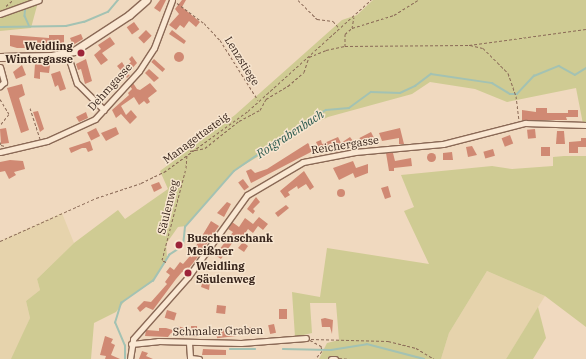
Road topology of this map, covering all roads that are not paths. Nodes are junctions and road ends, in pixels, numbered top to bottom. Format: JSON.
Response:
{"nodes":[{"id":1,"x":40,"y":0,"type":"edge"},
{"id":2,"x":146,"y":0,"type":"edge"},
{"id":3,"x":173,"y":0,"type":"edge"},
{"id":4,"x":0,"y":14,"type":"edge"},
{"id":5,"x":67,"y":53,"type":"junction"},
{"id":6,"x":0,"y":56,"type":"edge"},
{"id":7,"x":0,"y":67,"type":"edge"},
{"id":8,"x":0,"y":86,"type":"edge"},
{"id":9,"x":104,"y":110,"type":"junction"},
{"id":10,"x":586,"y":125,"type":"edge"},
{"id":11,"x":0,"y":152,"type":"edge"},
{"id":12,"x":306,"y":338,"type":"road end"},
{"id":13,"x":189,"y":343,"type":"junction"},
{"id":14,"x":131,"y":344,"type":"junction"},
{"id":15,"x":130,"y":359,"type":"edge"},
{"id":16,"x":190,"y":359,"type":"edge"},
{"id":17,"x":199,"y":359,"type":"edge"},
{"id":18,"x":331,"y":359,"type":"edge"},
{"id":19,"x":335,"y":359,"type":"edge"}],
"edges":[{"from":1,"to":4,"type":"street"},
{"from":2,"to":5,"type":"main road"},
{"from":3,"to":9,"type":"street","name":"Dehmgasse"},
{"from":5,"to":6,"type":"main road"},
{"from":5,"to":9,"type":"street"},
{"from":7,"to":8,"type":"street"},
{"from":9,"to":11,"type":"street","name":"Dehmgasse"},
{"from":10,"to":14,"type":"street","name":"Reichergasse"},
{"from":12,"to":13,"type":"street","name":"Schmaler Graben"},
{"from":13,"to":14,"type":"street","name":"Schmaler Graben"},
{"from":13,"to":16,"type":"street"},
{"from":14,"to":15,"type":"street"},
{"from":16,"to":17,"type":"street"},
{"from":18,"to":19,"type":"street"}]}
